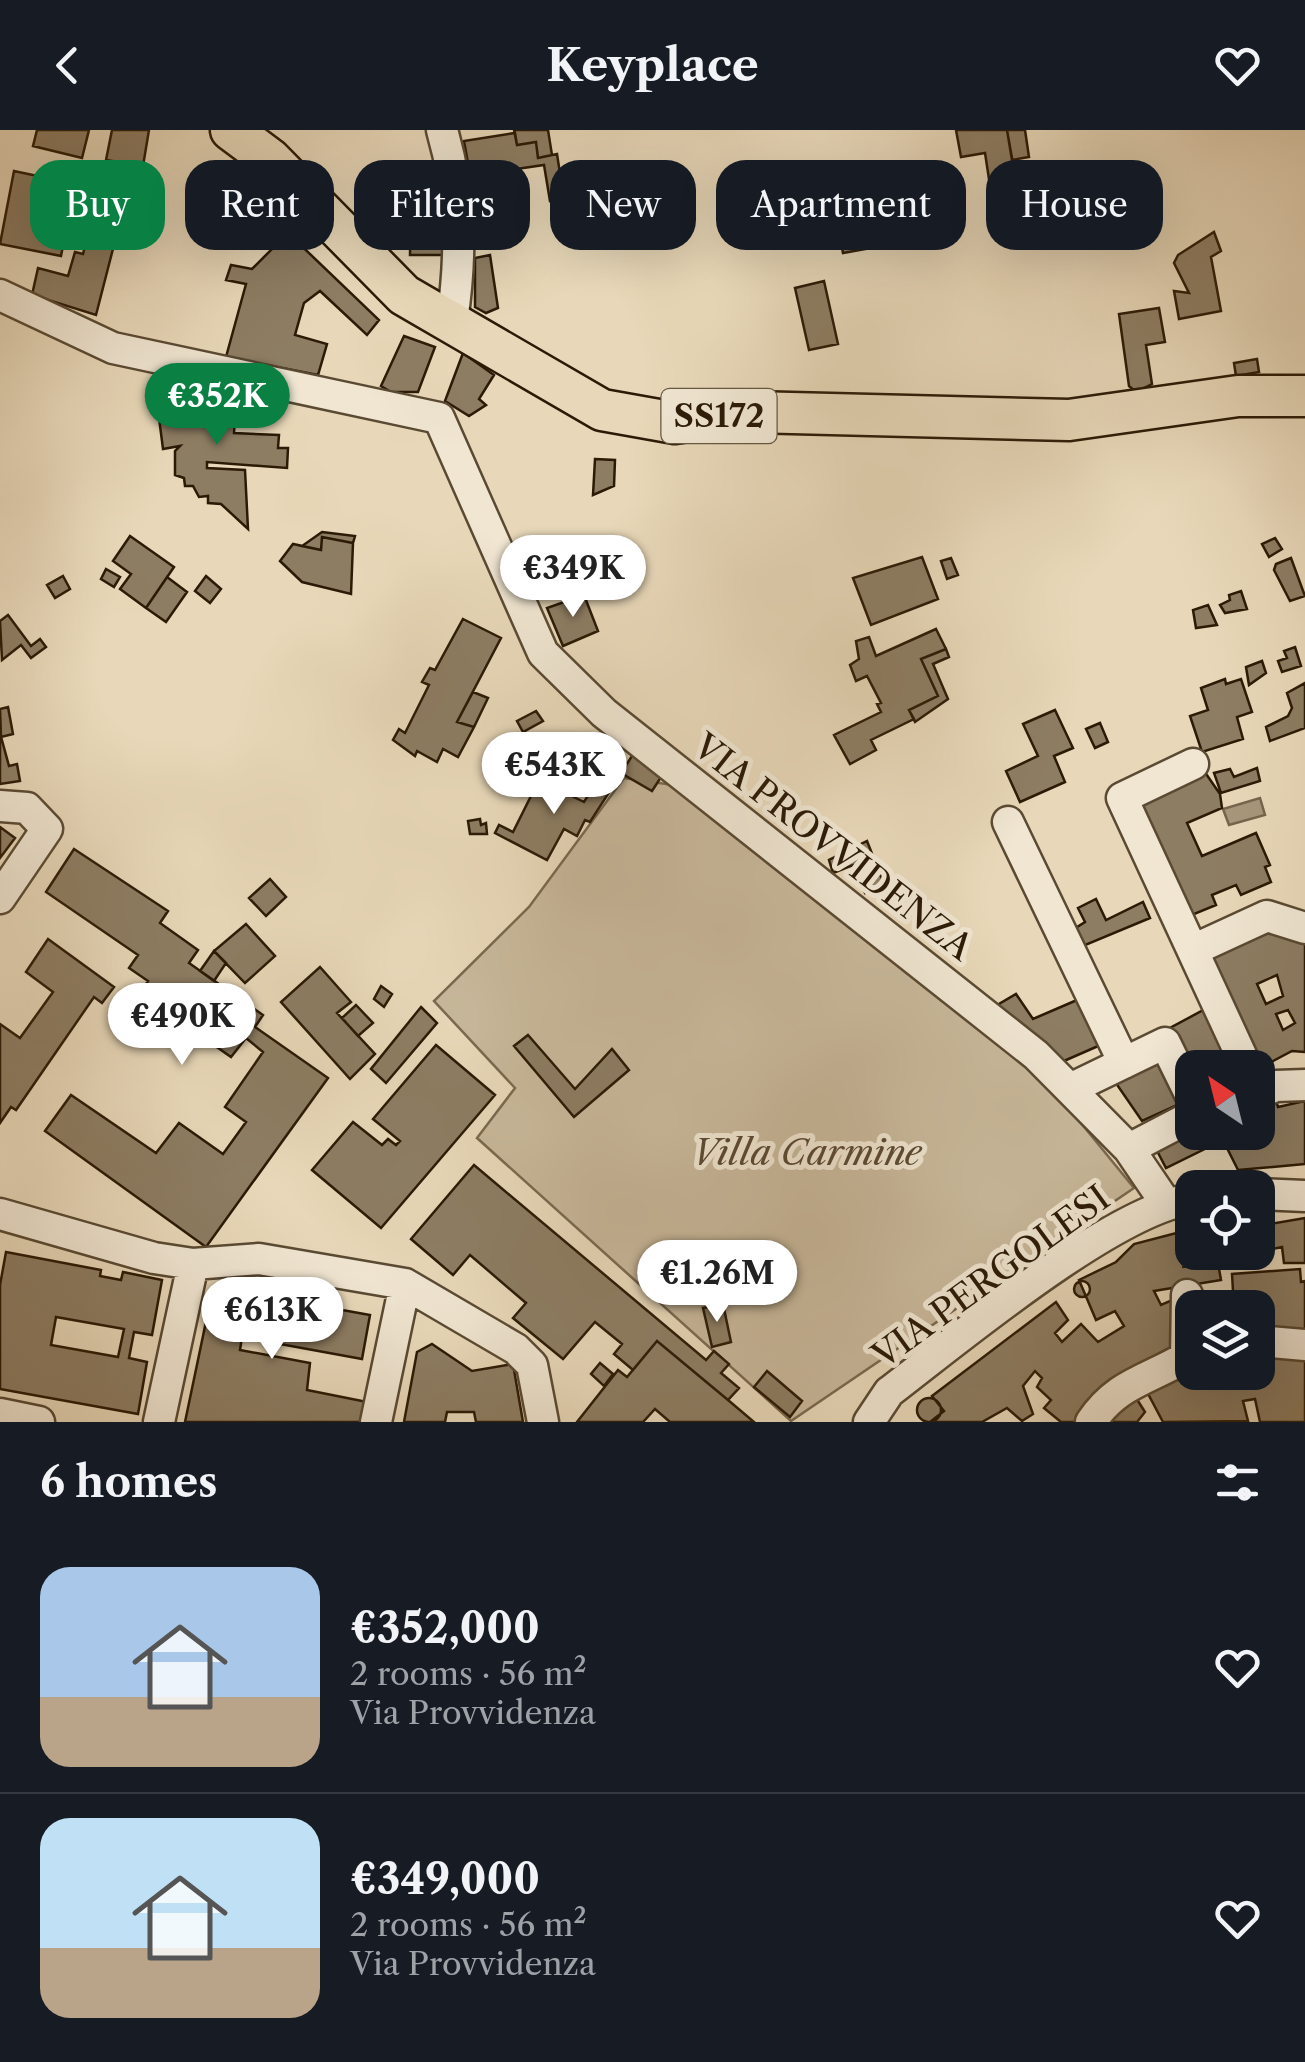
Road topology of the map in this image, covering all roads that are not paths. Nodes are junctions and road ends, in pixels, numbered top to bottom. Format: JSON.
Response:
{"nodes":[{"id":1,"x":231,"y":130,"type":"edge"},
{"id":2,"x":442,"y":130,"type":"edge"},
{"id":3,"x":0,"y":294,"type":"edge"},
{"id":4,"x":452,"y":320,"type":"junction"},
{"id":5,"x":1305,"y":396,"type":"edge"},
{"id":6,"x":1192,"y":764,"type":"dead end"},
{"id":7,"x":0,"y":806,"type":"edge"},
{"id":8,"x":1008,"y":822,"type":"dead end"},
{"id":9,"x":0,"y":898,"type":"edge"},
{"id":10,"x":1305,"y":928,"type":"edge"},
{"id":11,"x":1193,"y":950,"type":"junction"},
{"id":12,"x":1239,"y":1050,"type":"edge"},
{"id":13,"x":1175,"y":1062,"type":"edge"},
{"id":14,"x":1124,"y":1063,"type":"junction"},
{"id":15,"x":1305,"y":1085,"type":"edge"},
{"id":16,"x":1070,"y":1089,"type":"junction"},
{"id":17,"x":1275,"y":1089,"type":"edge"},
{"id":18,"x":1175,"y":1125,"type":"edge"},
{"id":19,"x":1129,"y":1149,"type":"junction"},
{"id":20,"x":1275,"y":1195,"type":"edge"},
{"id":21,"x":1305,"y":1196,"type":"edge"},
{"id":22,"x":1175,"y":1197,"type":"edge"},
{"id":23,"x":1175,"y":1203,"type":"edge"},
{"id":24,"x":0,"y":1214,"type":"edge"},
{"id":25,"x":193,"y":1264,"type":"junction"},
{"id":26,"x":405,"y":1284,"type":"junction"},
{"id":27,"x":1275,"y":1343,"type":"edge"},
{"id":28,"x":1305,"y":1345,"type":"edge"},
{"id":29,"x":1175,"y":1364,"type":"edge"},
{"id":30,"x":0,"y":1414,"type":"edge"},
{"id":31,"x":39,"y":1422,"type":"edge"},
{"id":32,"x":159,"y":1422,"type":"edge"},
{"id":33,"x":376,"y":1422,"type":"edge"},
{"id":34,"x":543,"y":1422,"type":"edge"},
{"id":35,"x":868,"y":1422,"type":"edge"},
{"id":36,"x":1091,"y":1422,"type":"edge"}],
"edges":[{"from":1,"to":4,"type":"main road","number":"SS172"},
{"from":2,"to":4,"type":"street"},
{"from":3,"to":16,"type":"street","name":"VIA PROVVIDENZA"},
{"from":4,"to":5,"type":"main road","number":"SS172"},
{"from":6,"to":11,"type":"street"},
{"from":7,"to":9,"type":"street"},
{"from":8,"to":14,"type":"street"},
{"from":10,"to":11,"type":"street"},
{"from":11,"to":12,"type":"street"},
{"from":13,"to":14,"type":"street"},
{"from":14,"to":16,"type":"street"},
{"from":15,"to":17,"type":"street"},
{"from":16,"to":19,"type":"street","name":"VIA PROVVIDENZA"},
{"from":18,"to":19,"type":"street"},
{"from":19,"to":22,"type":"street","name":"VIA PROVVIDENZA"},
{"from":20,"to":21,"type":"street"},
{"from":23,"to":35,"type":"street","name":"VIA PERGOLESI"},
{"from":24,"to":25,"type":"street"},
{"from":25,"to":26,"type":"street"},
{"from":25,"to":32,"type":"street"},
{"from":26,"to":33,"type":"street"},
{"from":26,"to":34,"type":"street"},
{"from":27,"to":28,"type":"street"},
{"from":29,"to":36,"type":"street"},
{"from":30,"to":31,"type":"street"}]}
